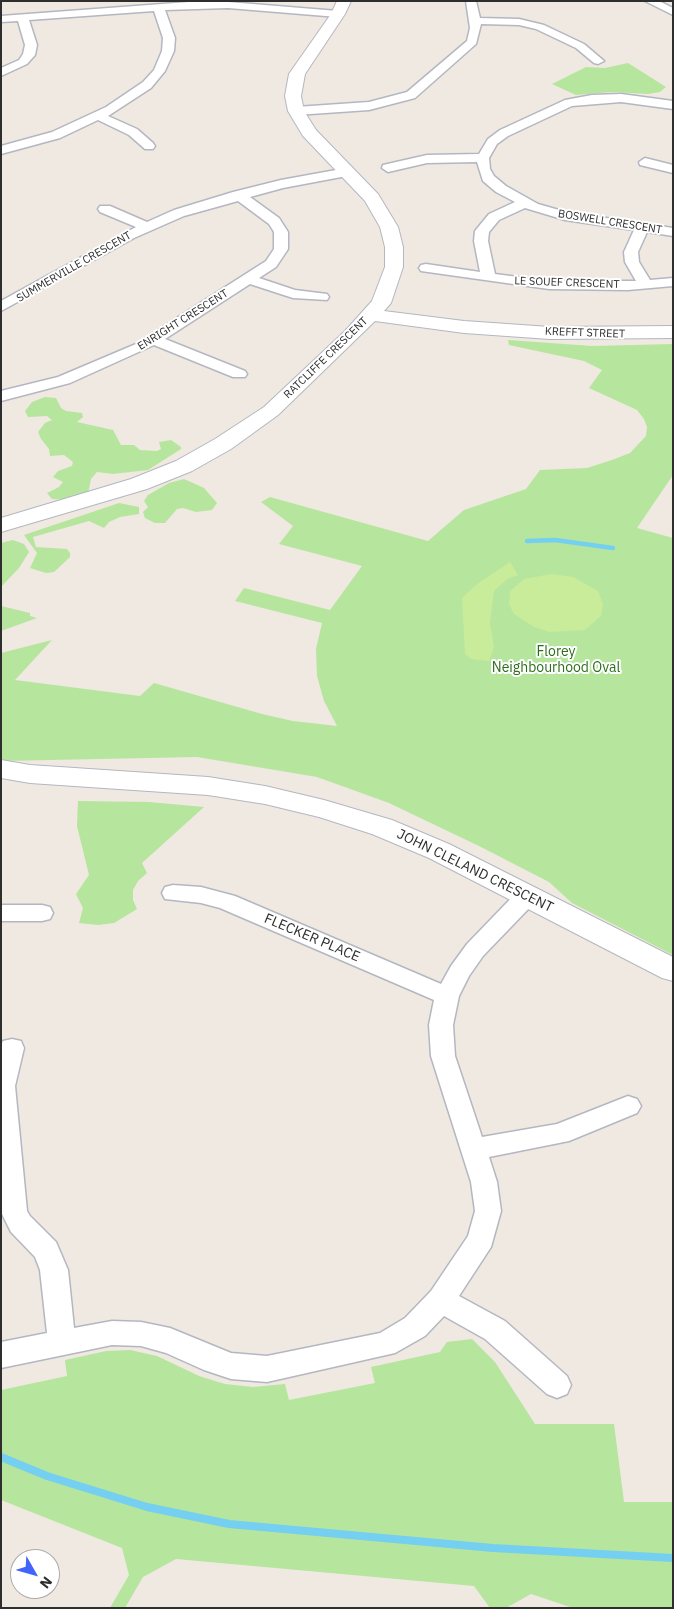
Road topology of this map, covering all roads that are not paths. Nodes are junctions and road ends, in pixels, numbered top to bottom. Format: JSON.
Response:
{"nodes":[{"id":1,"x":471,"y":1,"type":"edge"},
{"id":2,"x":650,"y":1,"type":"edge"},
{"id":3,"x":158,"y":7,"type":"junction"},
{"id":4,"x":341,"y":8,"type":"edge"},
{"id":5,"x":673,"y":12,"type":"edge"},
{"id":6,"x":23,"y":18,"type":"junction"},
{"id":7,"x":1,"y":19,"type":"edge"},
{"id":8,"x":475,"y":21,"type":"junction"},
{"id":9,"x":598,"y":61,"type":"dead end"},
{"id":10,"x":1,"y":73,"type":"edge"},
{"id":11,"x":673,"y":94,"type":"edge"},
{"id":12,"x":667,"y":104,"type":"edge"},
{"id":13,"x":296,"y":111,"type":"junction"},
{"id":14,"x":98,"y":116,"type":"junction"},
{"id":15,"x":149,"y":146,"type":"dead end"},
{"id":16,"x":1,"y":150,"type":"edge"},
{"id":17,"x":483,"y":158,"type":"junction"},
{"id":18,"x":645,"y":162,"type":"dead end"},
{"id":19,"x":388,"y":168,"type":"dead end"},
{"id":20,"x":673,"y":169,"type":"edge"},
{"id":21,"x":348,"y":172,"type":"junction"},
{"id":22,"x":238,"y":195,"type":"junction"},
{"id":23,"x":524,"y":203,"type":"junction"},
{"id":24,"x":104,"y":209,"type":"dead end"},
{"id":25,"x":147,"y":227,"type":"junction"},
{"id":26,"x":642,"y":228,"type":"junction"},
{"id":27,"x":673,"y":232,"type":"edge"},
{"id":28,"x":426,"y":268,"type":"dead end"},
{"id":29,"x":488,"y":278,"type":"junction"},
{"id":30,"x":249,"y":279,"type":"junction"},
{"id":31,"x":673,"y":282,"type":"edge"},
{"id":32,"x":646,"y":285,"type":"junction"},
{"id":33,"x":322,"y":297,"type":"dead end"},
{"id":34,"x":1,"y":307,"type":"edge"},
{"id":35,"x":376,"y":309,"type":"junction"},
{"id":36,"x":671,"y":332,"type":"edge"},
{"id":37,"x":152,"y":339,"type":"junction"},
{"id":38,"x":239,"y":374,"type":"dead end"},
{"id":39,"x":1,"y":396,"type":"edge"},
{"id":40,"x":1,"y":525,"type":"edge"},
{"id":41,"x":1,"y":769,"type":"edge"},
{"id":42,"x":30,"y":774,"type":"junction"},
{"id":43,"x":1,"y":779,"type":"edge"},
{"id":44,"x":173,"y":894,"type":"dead end"},
{"id":45,"x":528,"y":895,"type":"junction"},
{"id":46,"x":1,"y":913,"type":"edge"},
{"id":47,"x":42,"y":913,"type":"dead end"},
{"id":48,"x":673,"y":970,"type":"edge"},
{"id":49,"x":447,"y":996,"type":"junction"},
{"id":50,"x":12,"y":1048,"type":"dead end"},
{"id":51,"x":2,"y":1085,"type":"edge"},
{"id":52,"x":628,"y":1106,"type":"dead end"},
{"id":53,"x":473,"y":1149,"type":"junction"},
{"id":54,"x":441,"y":1300,"type":"junction"},
{"id":55,"x":62,"y":1343,"type":"junction"},
{"id":56,"x":1,"y":1356,"type":"edge"},
{"id":57,"x":557,"y":1385,"type":"dead end"}],
"edges":[{"from":1,"to":8,"type":"street"},
{"from":2,"to":5,"type":"street"},
{"from":3,"to":4,"type":"street"},
{"from":3,"to":6,"type":"street"},
{"from":3,"to":14,"type":"street"},
{"from":4,"to":13,"type":"street","name":"RATCLIFFE CRESCENT"},
{"from":6,"to":7,"type":"street"},
{"from":6,"to":10,"type":"street"},
{"from":8,"to":9,"type":"street"},
{"from":8,"to":13,"type":"street"},
{"from":11,"to":12,"type":"street"},
{"from":12,"to":17,"type":"street"},
{"from":13,"to":21,"type":"street","name":"RATCLIFFE CRESCENT"},
{"from":14,"to":15,"type":"street"},
{"from":14,"to":16,"type":"street"},
{"from":17,"to":19,"type":"street"},
{"from":17,"to":23,"type":"street","name":"BOSWELL CRESCENT"},
{"from":18,"to":20,"type":"street"},
{"from":21,"to":22,"type":"street","name":"SUMMERVILLE CRESCENT"},
{"from":21,"to":35,"type":"street","name":"RATCLIFFE CRESCENT"},
{"from":22,"to":25,"type":"street","name":"SUMMERVILLE CRESCENT"},
{"from":22,"to":30,"type":"street","name":"ENRIGHT CRESCENT"},
{"from":23,"to":26,"type":"street","name":"BOSWELL CRESCENT"},
{"from":23,"to":29,"type":"street"},
{"from":24,"to":25,"type":"street","name":"SUMMERVILLE CRESCENT"},
{"from":25,"to":34,"type":"street","name":"SUMMERVILLE CRESCENT"},
{"from":26,"to":27,"type":"street","name":"BOSWELL CRESCENT"},
{"from":26,"to":32,"type":"street","name":"LE SOUEF CRESCENT"},
{"from":28,"to":29,"type":"street","name":"LE SOUEF CRESCENT"},
{"from":29,"to":32,"type":"street","name":"LE SOUEF CRESCENT"},
{"from":30,"to":33,"type":"street"},
{"from":30,"to":37,"type":"street","name":"ENRIGHT CRESCENT"},
{"from":31,"to":32,"type":"street","name":"LE SOUEF CRESCENT"},
{"from":35,"to":36,"type":"street","name":"KREFFT STREET"},
{"from":35,"to":40,"type":"street","name":"RATCLIFFE CRESCENT"},
{"from":37,"to":38,"type":"street"},
{"from":37,"to":39,"type":"street","name":"ENRIGHT CRESCENT"},
{"from":41,"to":42,"type":"street","name":"JOHN CLELAND CRESCENT"},
{"from":42,"to":43,"type":"street","name":"JOHN CLELAND CRESCENT"},
{"from":42,"to":45,"type":"street","name":"JOHN CLELAND CRESCENT"},
{"from":44,"to":49,"type":"street","name":"FLECKER PLACE"},
{"from":45,"to":48,"type":"street","name":"JOHN CLELAND CRESCENT"},
{"from":45,"to":49,"type":"street"},
{"from":46,"to":47,"type":"street"},
{"from":49,"to":53,"type":"street"},
{"from":50,"to":51,"type":"street"},
{"from":51,"to":55,"type":"street"},
{"from":52,"to":53,"type":"street"},
{"from":53,"to":54,"type":"street"},
{"from":54,"to":55,"type":"street"},
{"from":54,"to":57,"type":"street"},
{"from":55,"to":56,"type":"street"}]}
